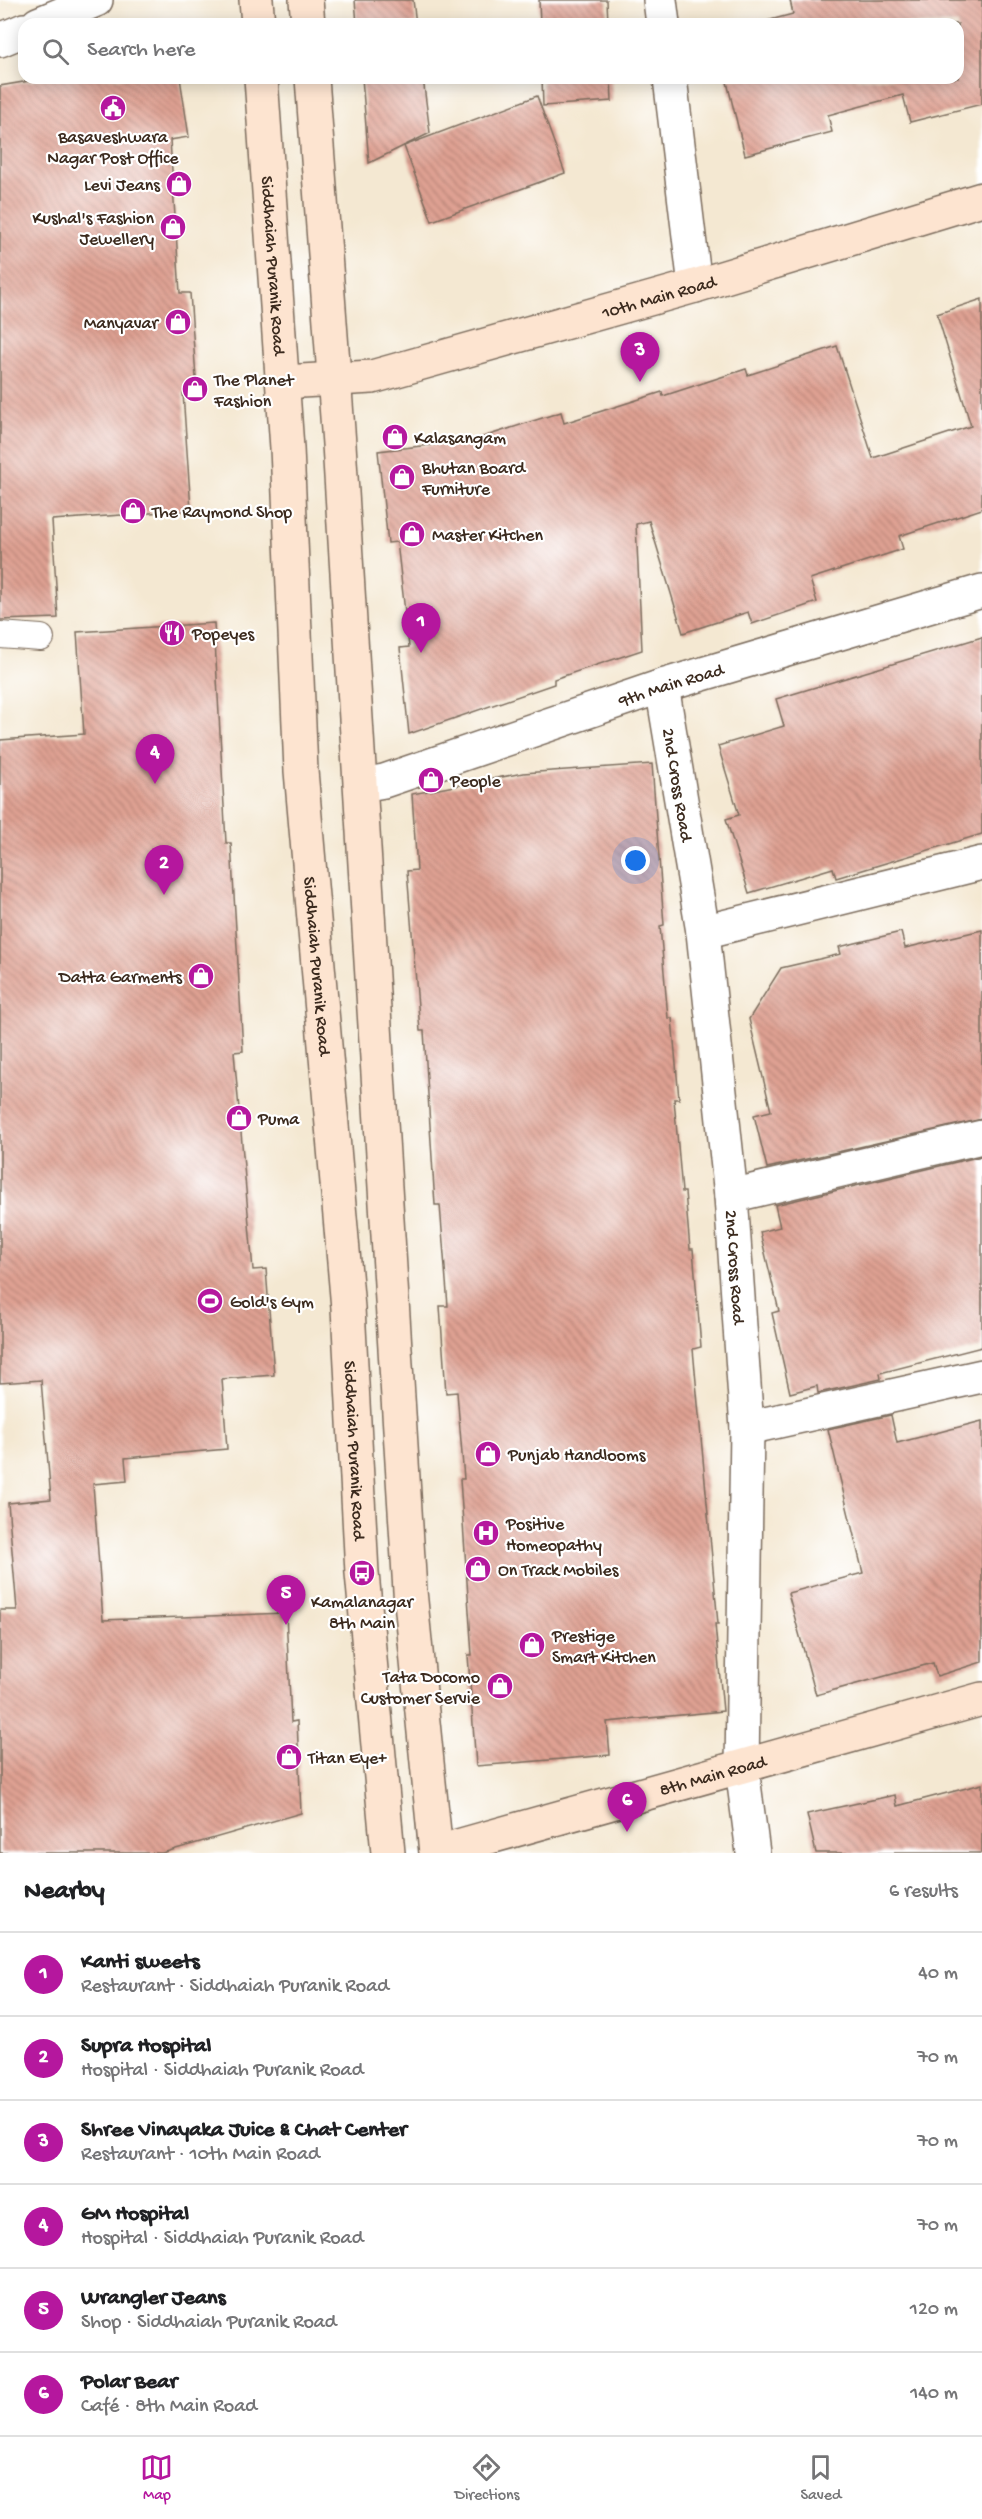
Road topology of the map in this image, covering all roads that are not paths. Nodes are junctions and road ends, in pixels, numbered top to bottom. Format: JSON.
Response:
{"nodes":[{"id":1,"x":96,"y":0,"type":"edge"},
{"id":2,"x":256,"y":0,"type":"edge"},
{"id":3,"x":306,"y":0,"type":"edge"},
{"id":4,"x":660,"y":0,"type":"edge"},
{"id":5,"x":52,"y":18,"type":"edge"},
{"id":6,"x":258,"y":18,"type":"edge"},
{"id":7,"x":308,"y":18,"type":"edge"},
{"id":8,"x":662,"y":18,"type":"edge"},
{"id":9,"x":18,"y":32,"type":"edge"},
{"id":10,"x":0,"y":40,"type":"edge"},
{"id":11,"x":261,"y":84,"type":"edge"},
{"id":12,"x":312,"y":84,"type":"edge"},
{"id":13,"x":670,"y":84,"type":"edge"},
{"id":14,"x":982,"y":199,"type":"edge"},
{"id":15,"x":695,"y":286,"type":"junction"},
{"id":16,"x":333,"y":380,"type":"junction"},
{"id":17,"x":283,"y":381,"type":"junction"},
{"id":18,"x":982,"y":591,"type":"edge"},
{"id":19,"x":0,"y":635,"type":"edge"},
{"id":20,"x":41,"y":638,"type":"dead end"},
{"id":21,"x":662,"y":686,"type":"junction"},
{"id":22,"x":361,"y":785,"type":"junction"},
{"id":23,"x":982,"y":863,"type":"edge"},
{"id":24,"x":703,"y":932,"type":"junction"},
{"id":25,"x":982,"y":1137,"type":"edge"},
{"id":26,"x":731,"y":1196,"type":"junction"},
{"id":27,"x":982,"y":1376,"type":"edge"},
{"id":28,"x":747,"y":1428,"type":"junction"},
{"id":29,"x":982,"y":1699,"type":"edge"},
{"id":30,"x":742,"y":1768,"type":"junction"},
{"id":31,"x":388,"y":1853,"type":"edge"},
{"id":32,"x":436,"y":1853,"type":"edge"},
{"id":33,"x":444,"y":1853,"type":"edge"},
{"id":34,"x":753,"y":1853,"type":"edge"}],
"edges":[{"from":1,"to":5,"type":"street"},
{"from":2,"to":6,"type":"main road"},
{"from":3,"to":7,"type":"main road"},
{"from":4,"to":8,"type":"street"},
{"from":9,"to":10,"type":"street"},
{"from":11,"to":17,"type":"main road","name":"Siddhaiah Puranik Road"},
{"from":12,"to":16,"type":"main road"},
{"from":13,"to":15,"type":"street"},
{"from":14,"to":15,"type":"main road","name":"10th Main Road"},
{"from":15,"to":16,"type":"main road","name":"10th Main Road"},
{"from":16,"to":17,"type":"main road","name":"10th Main Road"},
{"from":16,"to":22,"type":"main road"},
{"from":17,"to":31,"type":"main road","name":"Siddhaiah Puranik Road"},
{"from":18,"to":21,"type":"street","name":"9th Main Road"},
{"from":19,"to":20,"type":"lane"},
{"from":21,"to":22,"type":"street","name":"9th Main Road"},
{"from":21,"to":24,"type":"street","name":"2nd Cross Road"},
{"from":22,"to":32,"type":"main road"},
{"from":23,"to":24,"type":"street"},
{"from":24,"to":26,"type":"street","name":"2nd Cross Road"},
{"from":25,"to":26,"type":"street"},
{"from":26,"to":28,"type":"street","name":"2nd Cross Road"},
{"from":27,"to":28,"type":"street"},
{"from":28,"to":30,"type":"street","name":"2nd Cross Road"},
{"from":29,"to":30,"type":"main road","name":"8th Main Road"},
{"from":30,"to":33,"type":"main road","name":"8th Main Road"},
{"from":30,"to":34,"type":"street","name":"2nd Cross Road"}]}
